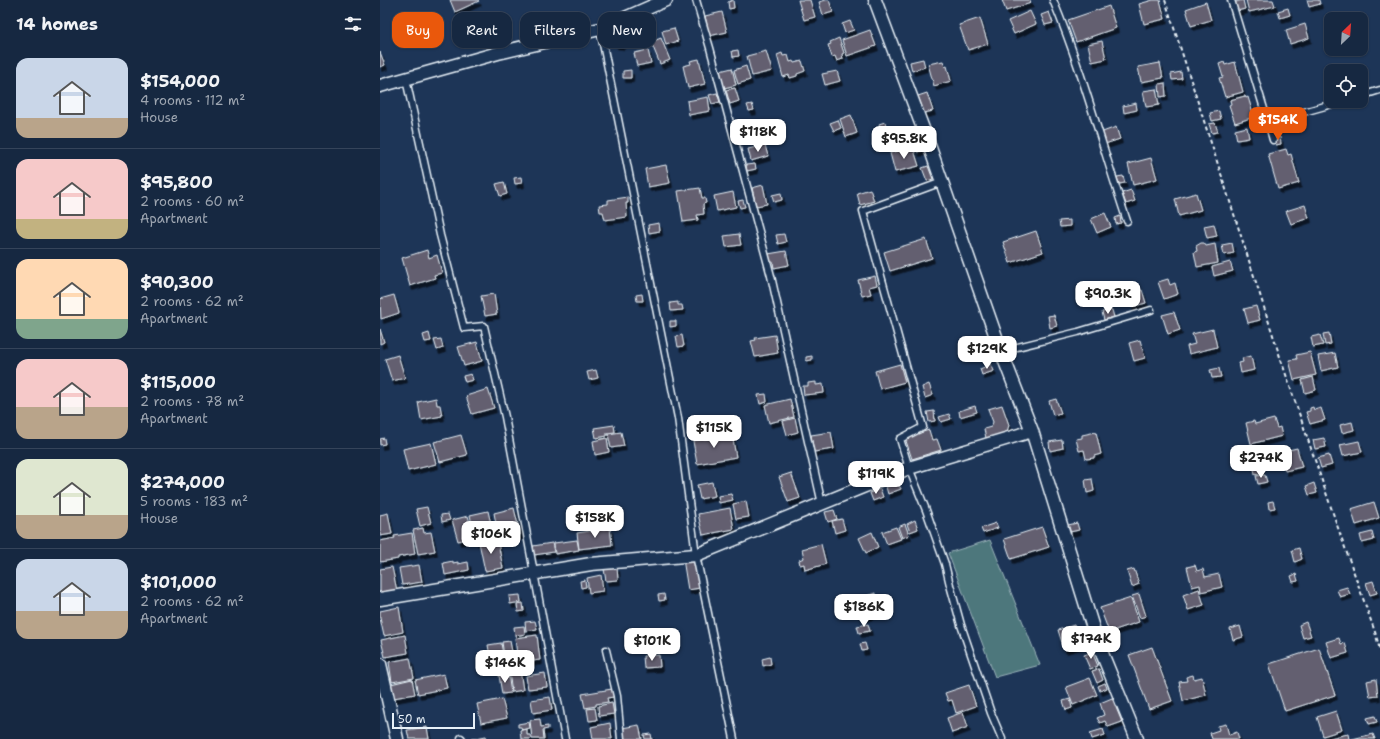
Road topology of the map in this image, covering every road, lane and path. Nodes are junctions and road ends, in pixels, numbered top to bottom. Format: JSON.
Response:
{"nodes":[{"id":1,"x":666,"y":0,"type":"edge"},
{"id":2,"x":696,"y":0,"type":"edge"},
{"id":3,"x":875,"y":0,"type":"edge"},
{"id":4,"x":1053,"y":0,"type":"edge"},
{"id":5,"x":1165,"y":0,"type":"edge"},
{"id":6,"x":1231,"y":0,"type":"edge"},
{"id":7,"x":639,"y":12,"type":"edge"},
{"id":8,"x":598,"y":29,"type":"edge"},
{"id":9,"x":604,"y":48,"type":"edge"},
{"id":10,"x":406,"y":79,"type":"junction"},
{"id":11,"x":380,"y":86,"type":"edge"},
{"id":12,"x":1380,"y":90,"type":"edge"},
{"id":13,"x":1368,"y":94,"type":"edge"},
{"id":14,"x":1324,"y":106,"type":"edge"},
{"id":15,"x":1268,"y":122,"type":"junction"},
{"id":16,"x":1272,"y":140,"type":"dead end"},
{"id":17,"x":942,"y":182,"type":"junction"},
{"id":18,"x":1126,"y":221,"type":"dead end"},
{"id":19,"x":1151,"y":310,"type":"dead end"},
{"id":20,"x":1001,"y":351,"type":"junction"},
{"id":21,"x":1032,"y":431,"type":"junction"},
{"id":22,"x":909,"y":468,"type":"junction"},
{"id":23,"x":822,"y":504,"type":"junction"},
{"id":24,"x":696,"y":554,"type":"junction"},
{"id":25,"x":534,"y":572,"type":"junction"},
{"id":26,"x":380,"y":599,"type":"edge"},
{"id":27,"x":606,"y":650,"type":"dead end"},
{"id":28,"x":1380,"y":650,"type":"edge"},
{"id":29,"x":380,"y":664,"type":"edge"},
{"id":30,"x":397,"y":739,"type":"edge"},
{"id":31,"x":565,"y":739,"type":"edge"},
{"id":32,"x":621,"y":739,"type":"edge"},
{"id":33,"x":734,"y":739,"type":"edge"},
{"id":34,"x":1002,"y":739,"type":"edge"},
{"id":35,"x":1137,"y":739,"type":"edge"}],
"edges":[{"from":1,"to":7,"type":"street"},
{"from":2,"to":23,"type":"lane"},
{"from":3,"to":17,"type":"street"},
{"from":4,"to":18,"type":"lane"},
{"from":5,"to":28,"type":"path"},
{"from":6,"to":15,"type":"lane"},
{"from":8,"to":10,"type":"street"},
{"from":9,"to":24,"type":"lane"},
{"from":10,"to":11,"type":"street"},
{"from":10,"to":25,"type":"lane"},
{"from":12,"to":13,"type":"lane"},
{"from":14,"to":15,"type":"lane"},
{"from":15,"to":16,"type":"lane"},
{"from":17,"to":20,"type":"street"},
{"from":17,"to":22,"type":"lane"},
{"from":19,"to":20,"type":"lane"},
{"from":20,"to":21,"type":"street"},
{"from":21,"to":22,"type":"street"},
{"from":21,"to":35,"type":"street"},
{"from":22,"to":23,"type":"street"},
{"from":22,"to":34,"type":"lane"},
{"from":23,"to":24,"type":"street"},
{"from":24,"to":25,"type":"street"},
{"from":24,"to":33,"type":"lane"},
{"from":25,"to":26,"type":"street"},
{"from":25,"to":31,"type":"lane"},
{"from":27,"to":32,"type":"lane"},
{"from":29,"to":30,"type":"street"}]}
